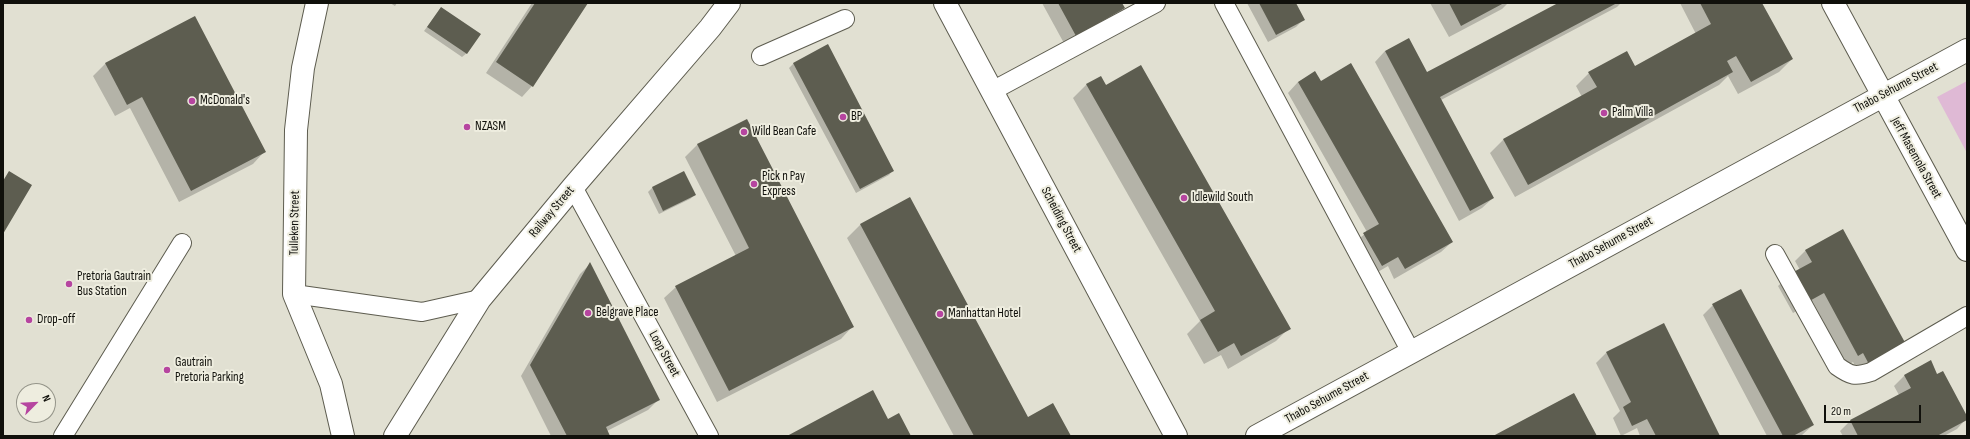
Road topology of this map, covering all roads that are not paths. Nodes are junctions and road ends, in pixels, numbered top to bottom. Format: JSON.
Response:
{"nodes":[{"id":1,"x":317,"y":3,"type":"edge"},
{"id":2,"x":729,"y":3,"type":"edge"},
{"id":3,"x":945,"y":3,"type":"edge"},
{"id":4,"x":1156,"y":3,"type":"edge"},
{"id":5,"x":1224,"y":3,"type":"edge"},
{"id":6,"x":1833,"y":3,"type":"edge"},
{"id":7,"x":845,"y":19,"type":"dead end"},
{"id":8,"x":1967,"y":50,"type":"edge"},
{"id":9,"x":761,"y":56,"type":"dead end"},
{"id":10,"x":992,"y":91,"type":"junction"},
{"id":11,"x":1881,"y":95,"type":"junction"},
{"id":12,"x":573,"y":187,"type":"junction"},
{"id":13,"x":182,"y":243,"type":"dead end"},
{"id":14,"x":1967,"y":250,"type":"edge"},
{"id":15,"x":1775,"y":254,"type":"dead end"},
{"id":16,"x":294,"y":294,"type":"junction"},
{"id":17,"x":480,"y":299,"type":"junction"},
{"id":18,"x":1967,"y":316,"type":"edge"},
{"id":19,"x":1411,"y":352,"type":"junction"},
{"id":20,"x":63,"y":436,"type":"edge"},
{"id":21,"x":343,"y":436,"type":"edge"},
{"id":22,"x":394,"y":436,"type":"edge"},
{"id":23,"x":709,"y":436,"type":"edge"},
{"id":24,"x":1176,"y":436,"type":"edge"},
{"id":25,"x":1257,"y":436,"type":"edge"}],
"edges":[{"from":1,"to":16,"type":"main road","name":"Tulleken Street"},
{"from":2,"to":12,"type":"main road","name":"Railway Street"},
{"from":3,"to":10,"type":"main road","name":"Scheiding Street"},
{"from":4,"to":10,"type":"lane"},
{"from":5,"to":19,"type":"lane"},
{"from":6,"to":11,"type":"main road","name":"Jeff Masemola Street"},
{"from":7,"to":9,"type":"lane"},
{"from":8,"to":11,"type":"main road","name":"Thabo Sehume Street"},
{"from":10,"to":24,"type":"main road","name":"Scheiding Street"},
{"from":11,"to":14,"type":"main road","name":"Jeff Masemola Street"},
{"from":11,"to":19,"type":"main road","name":"Thabo Sehume Street"},
{"from":12,"to":17,"type":"main road","name":"Railway Street"},
{"from":12,"to":23,"type":"lane","name":"Loop Street"},
{"from":13,"to":20,"type":"lane"},
{"from":15,"to":18,"type":"lane"},
{"from":16,"to":17,"type":"lane"},
{"from":16,"to":21,"type":"main road","name":"Tulleken Street"},
{"from":17,"to":22,"type":"main road","name":"Railway Street"},
{"from":19,"to":25,"type":"main road","name":"Thabo Sehume Street"}]}
